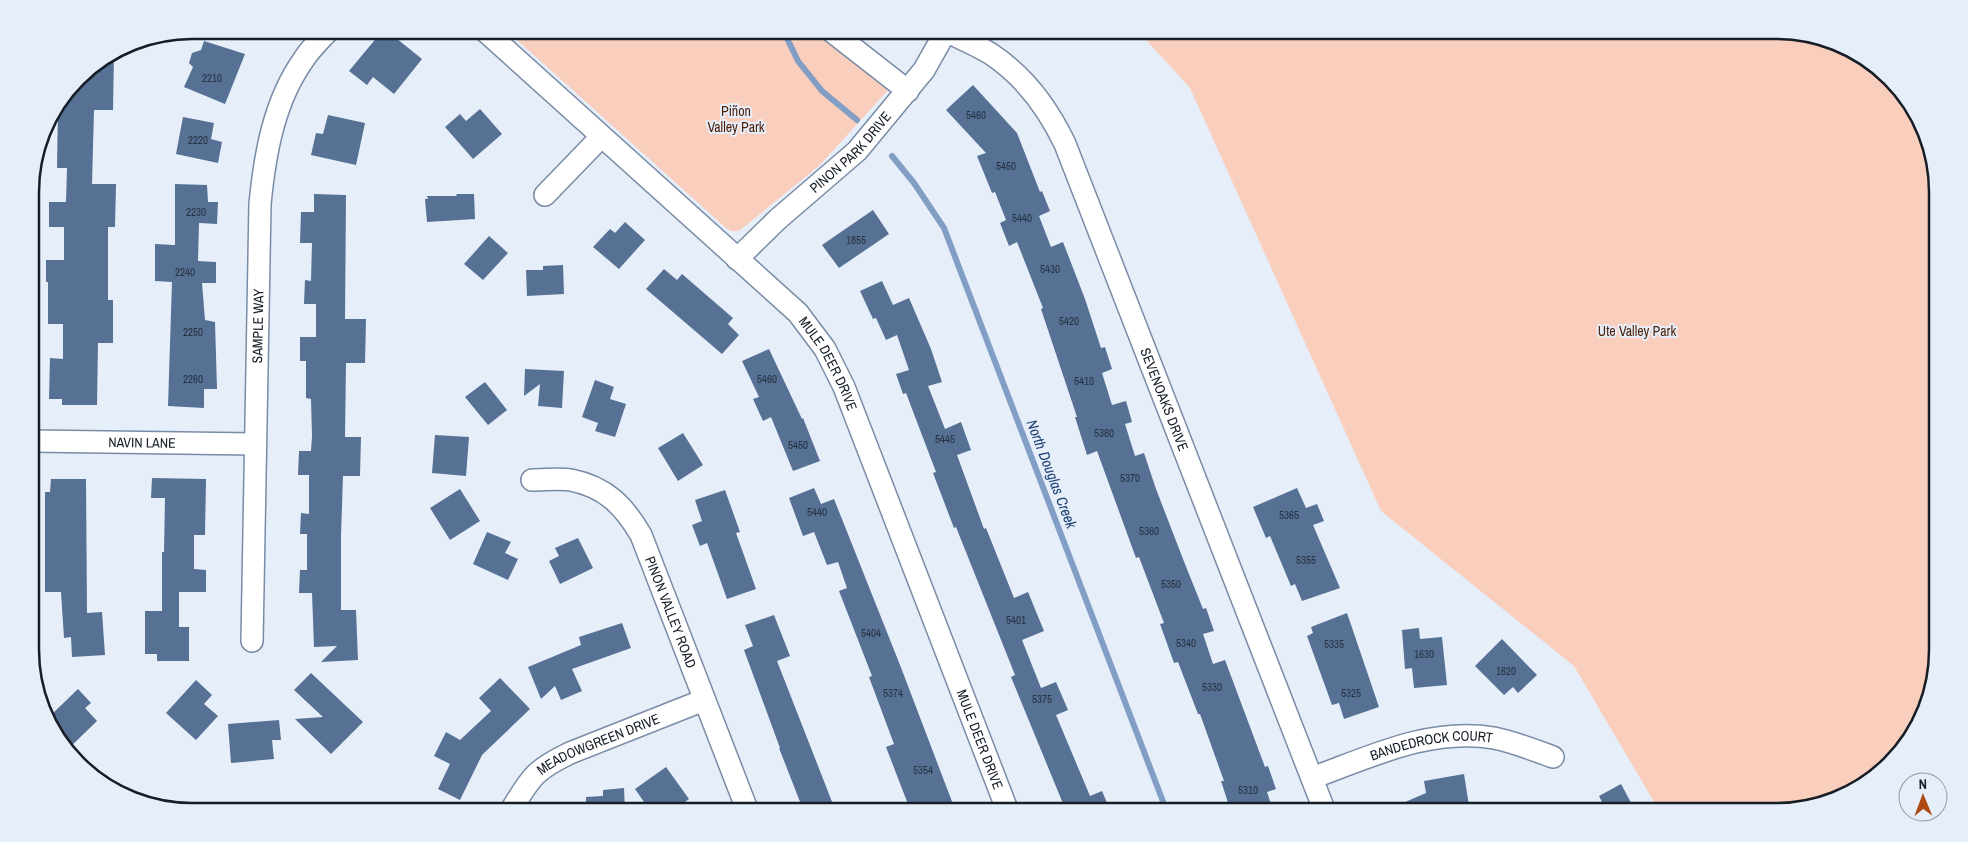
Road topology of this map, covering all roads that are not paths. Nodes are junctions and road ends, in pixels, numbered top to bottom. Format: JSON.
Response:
{"nodes":[{"id":1,"x":321,"y":39,"type":"edge"},
{"id":2,"x":494,"y":39,"type":"edge"},
{"id":3,"x":841,"y":39,"type":"edge"},
{"id":4,"x":941,"y":39,"type":"edge"},
{"id":5,"x":961,"y":39,"type":"edge"},
{"id":6,"x":908,"y":92,"type":"junction"},
{"id":7,"x":601,"y":137,"type":"junction"},
{"id":8,"x":545,"y":195,"type":"dead end"},
{"id":9,"x":737,"y":259,"type":"junction"},
{"id":10,"x":39,"y":441,"type":"edge"},
{"id":11,"x":254,"y":444,"type":"junction"},
{"id":12,"x":532,"y":480,"type":"dead end"},
{"id":13,"x":252,"y":641,"type":"dead end"},
{"id":14,"x":704,"y":700,"type":"junction"},
{"id":15,"x":1553,"y":757,"type":"dead end"},
{"id":16,"x":1312,"y":778,"type":"junction"},
{"id":17,"x":516,"y":803,"type":"edge"},
{"id":18,"x":744,"y":803,"type":"edge"},
{"id":19,"x":1004,"y":803,"type":"edge"},
{"id":20,"x":1322,"y":803,"type":"edge"}],
"edges":[{"from":1,"to":11,"type":"street","name":"SAMPLE WAY"},
{"from":2,"to":7,"type":"street","name":"MULE DEER DRIVE"},
{"from":3,"to":6,"type":"street"},
{"from":4,"to":6,"type":"street","name":"PINON PARK DRIVE"},
{"from":5,"to":16,"type":"street","name":"SEVENOAKS DRIVE"},
{"from":6,"to":9,"type":"street","name":"PINON PARK DRIVE"},
{"from":7,"to":8,"type":"street"},
{"from":7,"to":9,"type":"street","name":"MULE DEER DRIVE"},
{"from":9,"to":19,"type":"street","name":"MULE DEER DRIVE"},
{"from":10,"to":11,"type":"street","name":"NAVIN LANE"},
{"from":11,"to":13,"type":"street","name":"SAMPLE WAY"},
{"from":12,"to":14,"type":"street","name":"PINON VALLEY ROAD"},
{"from":14,"to":17,"type":"street","name":"MEADOWGREEN DRIVE"},
{"from":14,"to":18,"type":"street","name":"PINON VALLEY ROAD"},
{"from":15,"to":16,"type":"street","name":"BANDEDROCK COURT"},
{"from":16,"to":20,"type":"street","name":"SEVENOAKS DRIVE"}]}
